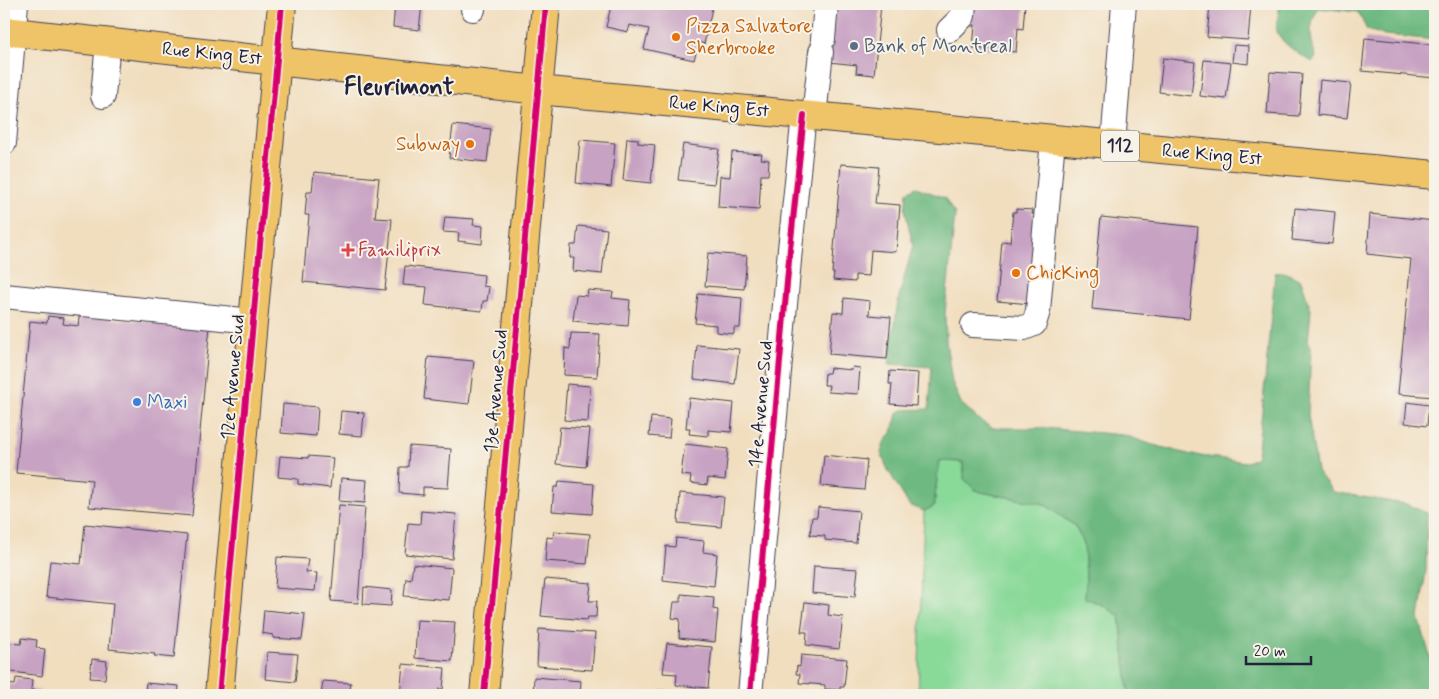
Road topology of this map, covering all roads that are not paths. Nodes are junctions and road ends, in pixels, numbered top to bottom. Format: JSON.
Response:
{"nodes":[{"id":1,"x":16,"y":4,"type":"edge"},
{"id":2,"x":282,"y":4,"type":"edge"},
{"id":3,"x":546,"y":4,"type":"edge"},
{"id":4,"x":826,"y":4,"type":"edge"},
{"id":5,"x":964,"y":4,"type":"edge"},
{"id":6,"x":1124,"y":4,"type":"edge"},
{"id":7,"x":949,"y":30,"type":"dead end"},
{"id":8,"x":9,"y":31,"type":"edge"},
{"id":9,"x":108,"y":42,"type":"junction"},
{"id":10,"x":277,"y":61,"type":"junction"},
{"id":11,"x":538,"y":90,"type":"junction"},
{"id":12,"x":103,"y":96,"type":"dead end"},
{"id":13,"x":809,"y":116,"type":"junction"},
{"id":14,"x":1053,"y":139,"type":"junction"},
{"id":15,"x":4,"y":143,"type":"edge"},
{"id":16,"x":1113,"y":145,"type":"junction"},
{"id":17,"x":1435,"y":175,"type":"edge"},
{"id":18,"x":4,"y":296,"type":"edge"},
{"id":19,"x":253,"y":321,"type":"junction"},
{"id":20,"x":973,"y":326,"type":"dead end"},
{"id":21,"x":219,"y":695,"type":"edge"},
{"id":22,"x":484,"y":695,"type":"edge"},
{"id":23,"x":750,"y":695,"type":"edge"}],
"edges":[{"from":1,"to":8,"type":"street"},
{"from":2,"to":10,"type":"main road","name":"12e Avenue Sud"},
{"from":3,"to":11,"type":"main road","name":"13e Avenue Sud"},
{"from":4,"to":13,"type":"street","name":"14e Avenue Sud"},
{"from":5,"to":7,"type":"street"},
{"from":6,"to":16,"type":"street"},
{"from":8,"to":9,"type":"main road","name":"Rue King Est","number":"112"},
{"from":8,"to":15,"type":"street"},
{"from":9,"to":10,"type":"main road","name":"Rue King Est","number":"112"},
{"from":9,"to":12,"type":"street"},
{"from":10,"to":11,"type":"main road","name":"Rue King Est","number":"112"},
{"from":10,"to":19,"type":"main road","name":"12e Avenue Sud"},
{"from":11,"to":13,"type":"main road","name":"Rue King Est","number":"112"},
{"from":11,"to":22,"type":"main road","name":"13e Avenue Sud"},
{"from":13,"to":14,"type":"main road","name":"Rue King Est","number":"112"},
{"from":13,"to":23,"type":"street","name":"14e Avenue Sud"},
{"from":14,"to":16,"type":"main road","name":"Rue King Est","number":"112"},
{"from":14,"to":20,"type":"street"},
{"from":16,"to":17,"type":"main road","name":"Rue King Est","number":"112"},
{"from":18,"to":19,"type":"street"},
{"from":19,"to":21,"type":"main road","name":"12e Avenue Sud"}]}
